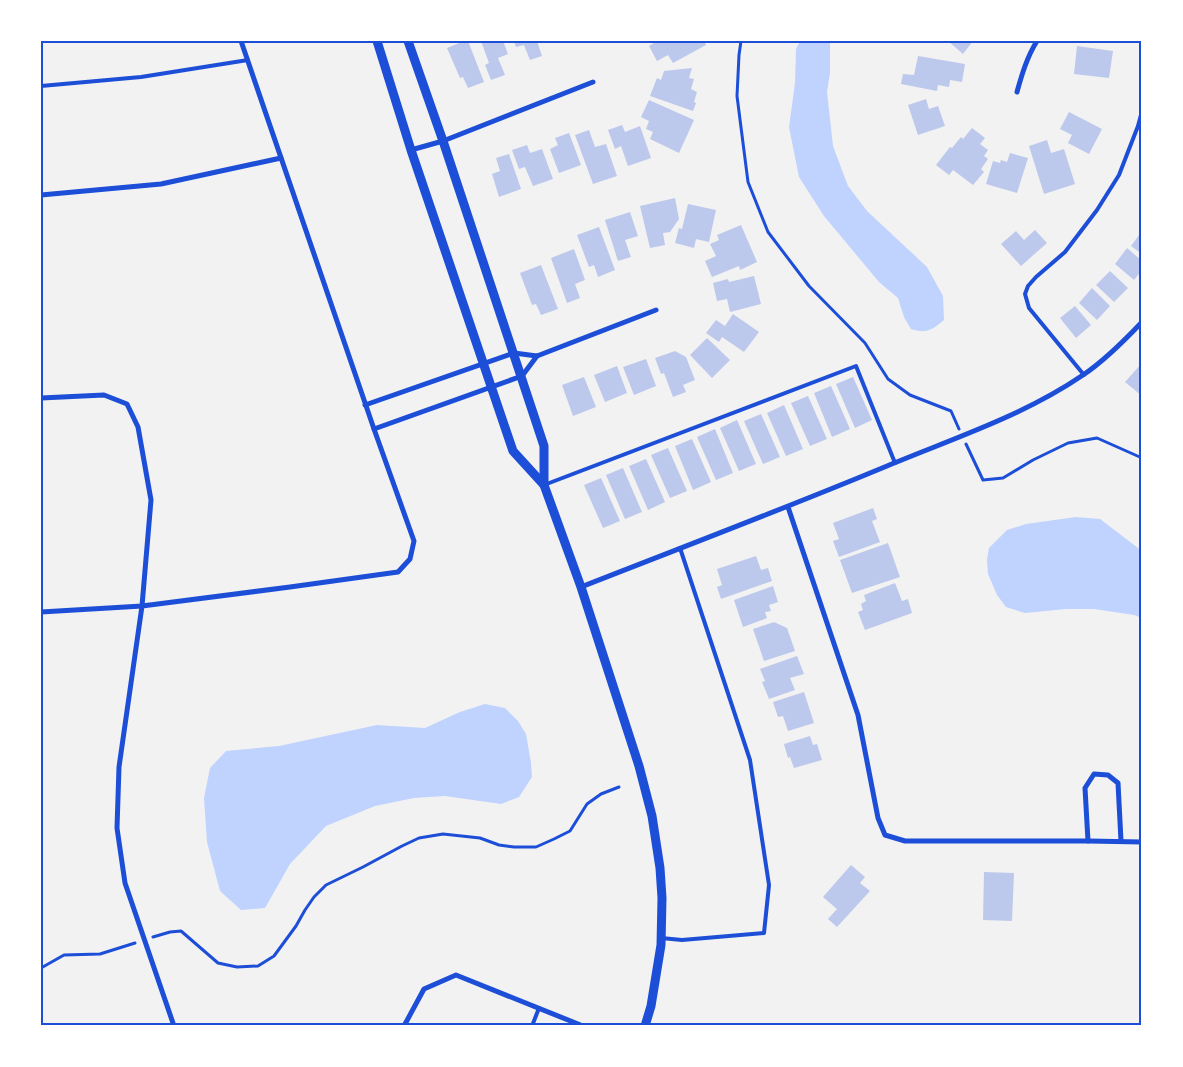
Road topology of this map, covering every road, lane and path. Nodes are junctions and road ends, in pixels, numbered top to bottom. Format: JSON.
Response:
{"nodes":[{"id":1,"x":241,"y":41,"type":"edge"},
{"id":2,"x":377,"y":41,"type":"edge"},
{"id":3,"x":408,"y":41,"type":"edge"},
{"id":4,"x":741,"y":41,"type":"edge"},
{"id":5,"x":1037,"y":41,"type":"edge"},
{"id":6,"x":248,"y":60,"type":"junction"},
{"id":7,"x":593,"y":82,"type":"dead end"},
{"id":8,"x":41,"y":86,"type":"edge"},
{"id":9,"x":1017,"y":92,"type":"dead end"},
{"id":10,"x":1142,"y":111,"type":"edge"},
{"id":11,"x":443,"y":141,"type":"junction"},
{"id":12,"x":411,"y":150,"type":"junction"},
{"id":13,"x":281,"y":158,"type":"junction"},
{"id":14,"x":41,"y":195,"type":"edge"},
{"id":15,"x":656,"y":310,"type":"dead end"},
{"id":16,"x":1142,"y":322,"type":"edge"},
{"id":17,"x":514,"y":354,"type":"junction"},
{"id":18,"x":537,"y":356,"type":"junction"},
{"id":19,"x":484,"y":364,"type":"junction"},
{"id":20,"x":1084,"y":374,"type":"junction"},
{"id":21,"x":522,"y":376,"type":"junction"},
{"id":22,"x":492,"y":387,"type":"junction"},
{"id":23,"x":41,"y":398,"type":"edge"},
{"id":24,"x":365,"y":405,"type":"junction"},
{"id":25,"x":374,"y":429,"type":"junction"},
{"id":26,"x":962,"y":436,"type":"junction"},
{"id":27,"x":1142,"y":458,"type":"edge"},
{"id":28,"x":895,"y":463,"type":"junction"},
{"id":29,"x":544,"y":485,"type":"junction"},
{"id":30,"x":788,"y":507,"type":"junction"},
{"id":31,"x":680,"y":548,"type":"junction"},
{"id":32,"x":581,"y":587,"type":"junction"},
{"id":33,"x":142,"y":606,"type":"junction"},
{"id":34,"x":41,"y":612,"type":"edge"},
{"id":35,"x":619,"y":787,"type":"dead end"},
{"id":36,"x":1088,"y":841,"type":"junction"},
{"id":37,"x":1121,"y":842,"type":"junction"},
{"id":38,"x":1142,"y":842,"type":"edge"},
{"id":39,"x":660,"y":938,"type":"junction"},
{"id":40,"x":145,"y":939,"type":"junction"},
{"id":41,"x":41,"y":968,"type":"edge"},
{"id":42,"x":539,"y":1008,"type":"junction"},
{"id":43,"x":174,"y":1026,"type":"edge"},
{"id":44,"x":404,"y":1026,"type":"edge"},
{"id":45,"x":532,"y":1026,"type":"edge"},
{"id":46,"x":583,"y":1026,"type":"edge"},
{"id":47,"x":645,"y":1026,"type":"edge"}],
"edges":[{"from":1,"to":6,"type":"street"},
{"from":2,"to":12,"type":"street"},
{"from":3,"to":11,"type":"street"},
{"from":4,"to":26,"type":"path"},
{"from":5,"to":9,"type":"street"},
{"from":6,"to":8,"type":"lane"},
{"from":6,"to":13,"type":"street"},
{"from":7,"to":11,"type":"street"},
{"from":10,"to":20,"type":"lane"},
{"from":11,"to":12,"type":"street"},
{"from":11,"to":17,"type":"street"},
{"from":12,"to":19,"type":"street"},
{"from":13,"to":14,"type":"street"},
{"from":13,"to":24,"type":"street"},
{"from":15,"to":18,"type":"street"},
{"from":16,"to":20,"type":"street"},
{"from":17,"to":18,"type":"street"},
{"from":17,"to":19,"type":"street"},
{"from":17,"to":21,"type":"street"},
{"from":18,"to":21,"type":"street"},
{"from":19,"to":22,"type":"street"},
{"from":19,"to":24,"type":"street"},
{"from":20,"to":26,"type":"street"},
{"from":21,"to":22,"type":"street"},
{"from":21,"to":29,"type":"street"},
{"from":22,"to":25,"type":"street"},
{"from":22,"to":29,"type":"street"},
{"from":23,"to":33,"type":"street"},
{"from":24,"to":25,"type":"street"},
{"from":25,"to":33,"type":"street"},
{"from":26,"to":27,"type":"path"},
{"from":26,"to":28,"type":"street"},
{"from":28,"to":29,"type":"lane"},
{"from":28,"to":30,"type":"street"},
{"from":29,"to":32,"type":"street"},
{"from":30,"to":31,"type":"street"},
{"from":30,"to":36,"type":"street"},
{"from":31,"to":32,"type":"street"},
{"from":31,"to":39,"type":"lane"},
{"from":32,"to":39,"type":"street"},
{"from":33,"to":34,"type":"street"},
{"from":33,"to":40,"type":"street"},
{"from":35,"to":40,"type":"path"},
{"from":36,"to":37,"type":"street"},
{"from":36,"to":37,"type":"street"},
{"from":37,"to":38,"type":"street"},
{"from":39,"to":47,"type":"street"},
{"from":40,"to":41,"type":"path"},
{"from":40,"to":43,"type":"street"},
{"from":42,"to":44,"type":"street"},
{"from":42,"to":45,"type":"lane"},
{"from":42,"to":46,"type":"street"}]}
